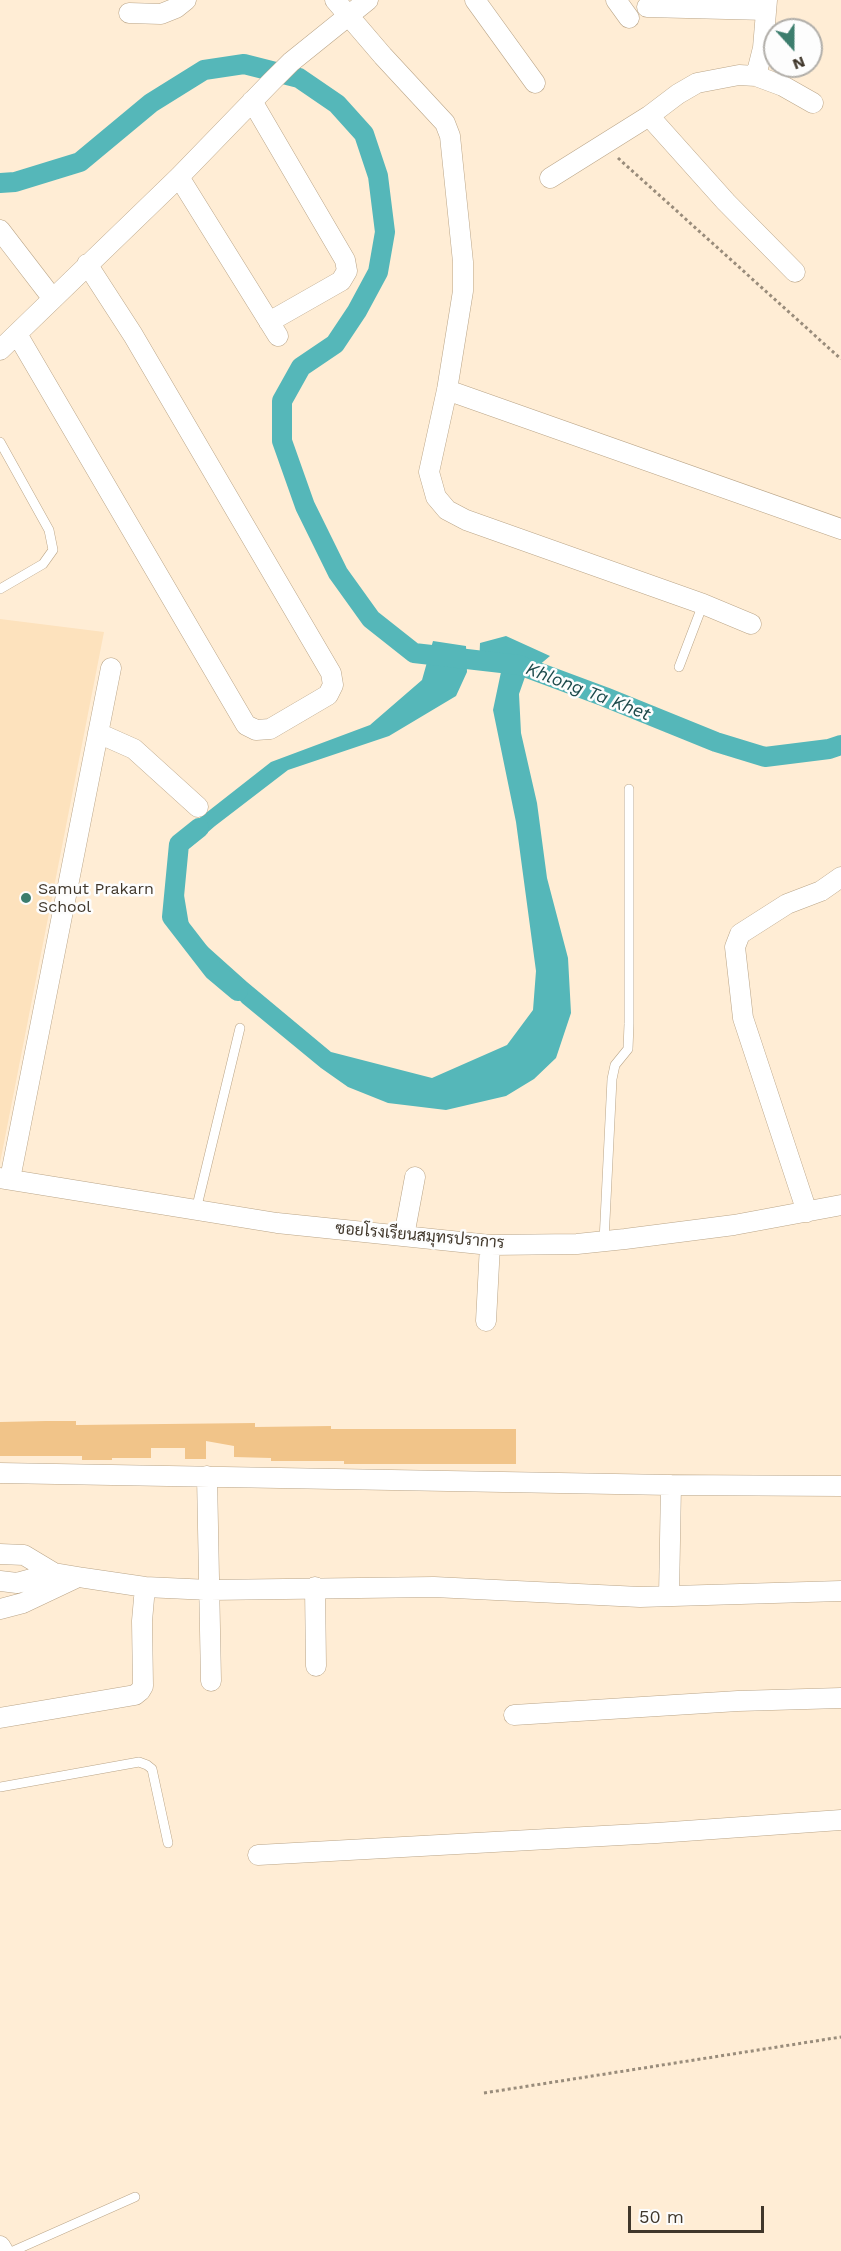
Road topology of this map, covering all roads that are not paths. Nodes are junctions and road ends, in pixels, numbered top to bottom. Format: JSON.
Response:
{"nodes":[{"id":1,"x":186,"y":0,"type":"edge"},
{"id":2,"x":335,"y":0,"type":"edge"},
{"id":3,"x":368,"y":0,"type":"edge"},
{"id":4,"x":475,"y":0,"type":"edge"},
{"id":5,"x":616,"y":0,"type":"edge"},
{"id":6,"x":766,"y":5,"type":"edge"},
{"id":7,"x":647,"y":7,"type":"dead end"},
{"id":8,"x":129,"y":13,"type":"dead end"},
{"id":9,"x":349,"y":15,"type":"junction"},
{"id":10,"x":629,"y":18,"type":"dead end"},
{"id":11,"x":756,"y":76,"type":"junction"},
{"id":12,"x":534,"y":83,"type":"dead end"},
{"id":13,"x":252,"y":101,"type":"junction"},
{"id":14,"x":813,"y":102,"type":"dead end"},
{"id":15,"x":649,"y":116,"type":"junction"},
{"id":16,"x":179,"y":177,"type":"junction"},
{"id":17,"x":550,"y":178,"type":"dead end"},
{"id":18,"x":0,"y":230,"type":"edge"},
{"id":19,"x":87,"y":264,"type":"junction"},
{"id":20,"x":795,"y":272,"type":"dead end"},
{"id":21,"x":52,"y":299,"type":"junction"},
{"id":22,"x":16,"y":334,"type":"junction"},
{"id":23,"x":0,"y":350,"type":"edge"},
{"id":24,"x":447,"y":390,"type":"junction"},
{"id":25,"x":0,"y":442,"type":"edge"},
{"id":26,"x":841,"y":529,"type":"edge"},
{"id":27,"x":0,"y":589,"type":"edge"},
{"id":28,"x":703,"y":604,"type":"junction"},
{"id":29,"x":752,"y":624,"type":"dead end"},
{"id":30,"x":679,"y":667,"type":"dead end"},
{"id":31,"x":111,"y":668,"type":"dead end"},
{"id":32,"x":98,"y":733,"type":"junction"},
{"id":33,"x":629,"y":789,"type":"dead end"},
{"id":34,"x":198,"y":807,"type":"dead end"},
{"id":35,"x":841,"y":877,"type":"edge"},
{"id":36,"x":240,"y":1028,"type":"dead end"},
{"id":37,"x":415,"y":1177,"type":"dead end"},
{"id":38,"x":5,"y":1178,"type":"edge"},
{"id":39,"x":841,"y":1205,"type":"edge"},
{"id":40,"x":196,"y":1210,"type":"junction"},
{"id":41,"x":807,"y":1212,"type":"junction"},
{"id":42,"x":404,"y":1236,"type":"junction"},
{"id":43,"x":604,"y":1241,"type":"junction"},
{"id":44,"x":490,"y":1245,"type":"junction"},
{"id":45,"x":486,"y":1321,"type":"dead end"},
{"id":46,"x":0,"y":1473,"type":"edge"},
{"id":47,"x":207,"y":1476,"type":"junction"},
{"id":48,"x":671,"y":1485,"type":"junction"},
{"id":49,"x":841,"y":1485,"type":"edge"},
{"id":50,"x":0,"y":1554,"type":"edge"},
{"id":51,"x":54,"y":1573,"type":"junction"},
{"id":52,"x":78,"y":1577,"type":"junction"},
{"id":53,"x":0,"y":1581,"type":"edge"},
{"id":54,"x":145,"y":1587,"type":"junction"},
{"id":55,"x":315,"y":1587,"type":"junction"},
{"id":56,"x":210,"y":1590,"type":"junction"},
{"id":57,"x":841,"y":1591,"type":"edge"},
{"id":58,"x":669,"y":1596,"type":"junction"},
{"id":59,"x":0,"y":1609,"type":"edge"},
{"id":60,"x":316,"y":1666,"type":"dead end"},
{"id":61,"x":211,"y":1681,"type":"dead end"},
{"id":62,"x":841,"y":1698,"type":"edge"},
{"id":63,"x":514,"y":1715,"type":"dead end"},
{"id":64,"x":0,"y":1718,"type":"edge"},
{"id":65,"x":0,"y":1787,"type":"edge"},
{"id":66,"x":841,"y":1820,"type":"edge"},
{"id":67,"x":168,"y":1843,"type":"dead end"},
{"id":68,"x":258,"y":1855,"type":"dead end"},
{"id":69,"x":135,"y":2197,"type":"dead end"},
{"id":70,"x":0,"y":2246,"type":"edge"},
{"id":71,"x":3,"y":2251,"type":"edge"},
{"id":72,"x":13,"y":2251,"type":"edge"}],
"edges":[{"from":1,"to":8,"type":"street"},
{"from":2,"to":9,"type":"street"},
{"from":3,"to":9,"type":"street"},
{"from":4,"to":12,"type":"street"},
{"from":5,"to":10,"type":"street"},
{"from":6,"to":7,"type":"street"},
{"from":6,"to":11,"type":"street"},
{"from":9,"to":13,"type":"street"},
{"from":9,"to":24,"type":"street"},
{"from":11,"to":14,"type":"street"},
{"from":11,"to":15,"type":"street"},
{"from":13,"to":16,"type":"street"},
{"from":13,"to":16,"type":"street"},
{"from":15,"to":17,"type":"street"},
{"from":15,"to":20,"type":"street"},
{"from":16,"to":19,"type":"street"},
{"from":18,"to":21,"type":"street"},
{"from":19,"to":21,"type":"street"},
{"from":19,"to":22,"type":"street"},
{"from":21,"to":22,"type":"street"},
{"from":22,"to":23,"type":"street"},
{"from":24,"to":26,"type":"street"},
{"from":24,"to":28,"type":"street"},
{"from":25,"to":27,"type":"lane"},
{"from":28,"to":29,"type":"street"},
{"from":28,"to":30,"type":"lane"},
{"from":31,"to":32,"type":"street"},
{"from":32,"to":34,"type":"street"},
{"from":32,"to":38,"type":"street"},
{"from":33,"to":43,"type":"lane"},
{"from":35,"to":41,"type":"street"},
{"from":36,"to":40,"type":"lane"},
{"from":37,"to":42,"type":"street"},
{"from":38,"to":40,"type":"street","name":"ซอยโรงเรียนสมุทรปราการ"},
{"from":39,"to":41,"type":"street","name":"ซอยโรงเรียนสมุทรปราการ"},
{"from":40,"to":42,"type":"street","name":"ซอยโรงเรียนสมุทรปราการ"},
{"from":41,"to":43,"type":"street","name":"ซอยโรงเรียนสมุทรปราการ"},
{"from":42,"to":44,"type":"street","name":"ซอยโรงเรียนสมุทรปราการ"},
{"from":43,"to":44,"type":"street","name":"ซอยโรงเรียนสมุทรปราการ"},
{"from":44,"to":45,"type":"street"},
{"from":46,"to":47,"type":"street"},
{"from":47,"to":48,"type":"street"},
{"from":47,"to":56,"type":"street"},
{"from":48,"to":49,"type":"street"},
{"from":48,"to":58,"type":"street"},
{"from":50,"to":51,"type":"street"},
{"from":51,"to":52,"type":"street"},
{"from":51,"to":53,"type":"street"},
{"from":52,"to":54,"type":"street"},
{"from":52,"to":59,"type":"street"},
{"from":54,"to":56,"type":"street"},
{"from":54,"to":64,"type":"street"},
{"from":55,"to":56,"type":"street"},
{"from":55,"to":58,"type":"street"},
{"from":55,"to":60,"type":"street"},
{"from":56,"to":61,"type":"street"},
{"from":57,"to":58,"type":"street"},
{"from":62,"to":63,"type":"street"},
{"from":65,"to":67,"type":"lane"},
{"from":66,"to":68,"type":"street"},
{"from":69,"to":72,"type":"lane"},
{"from":70,"to":71,"type":"street"}]}
